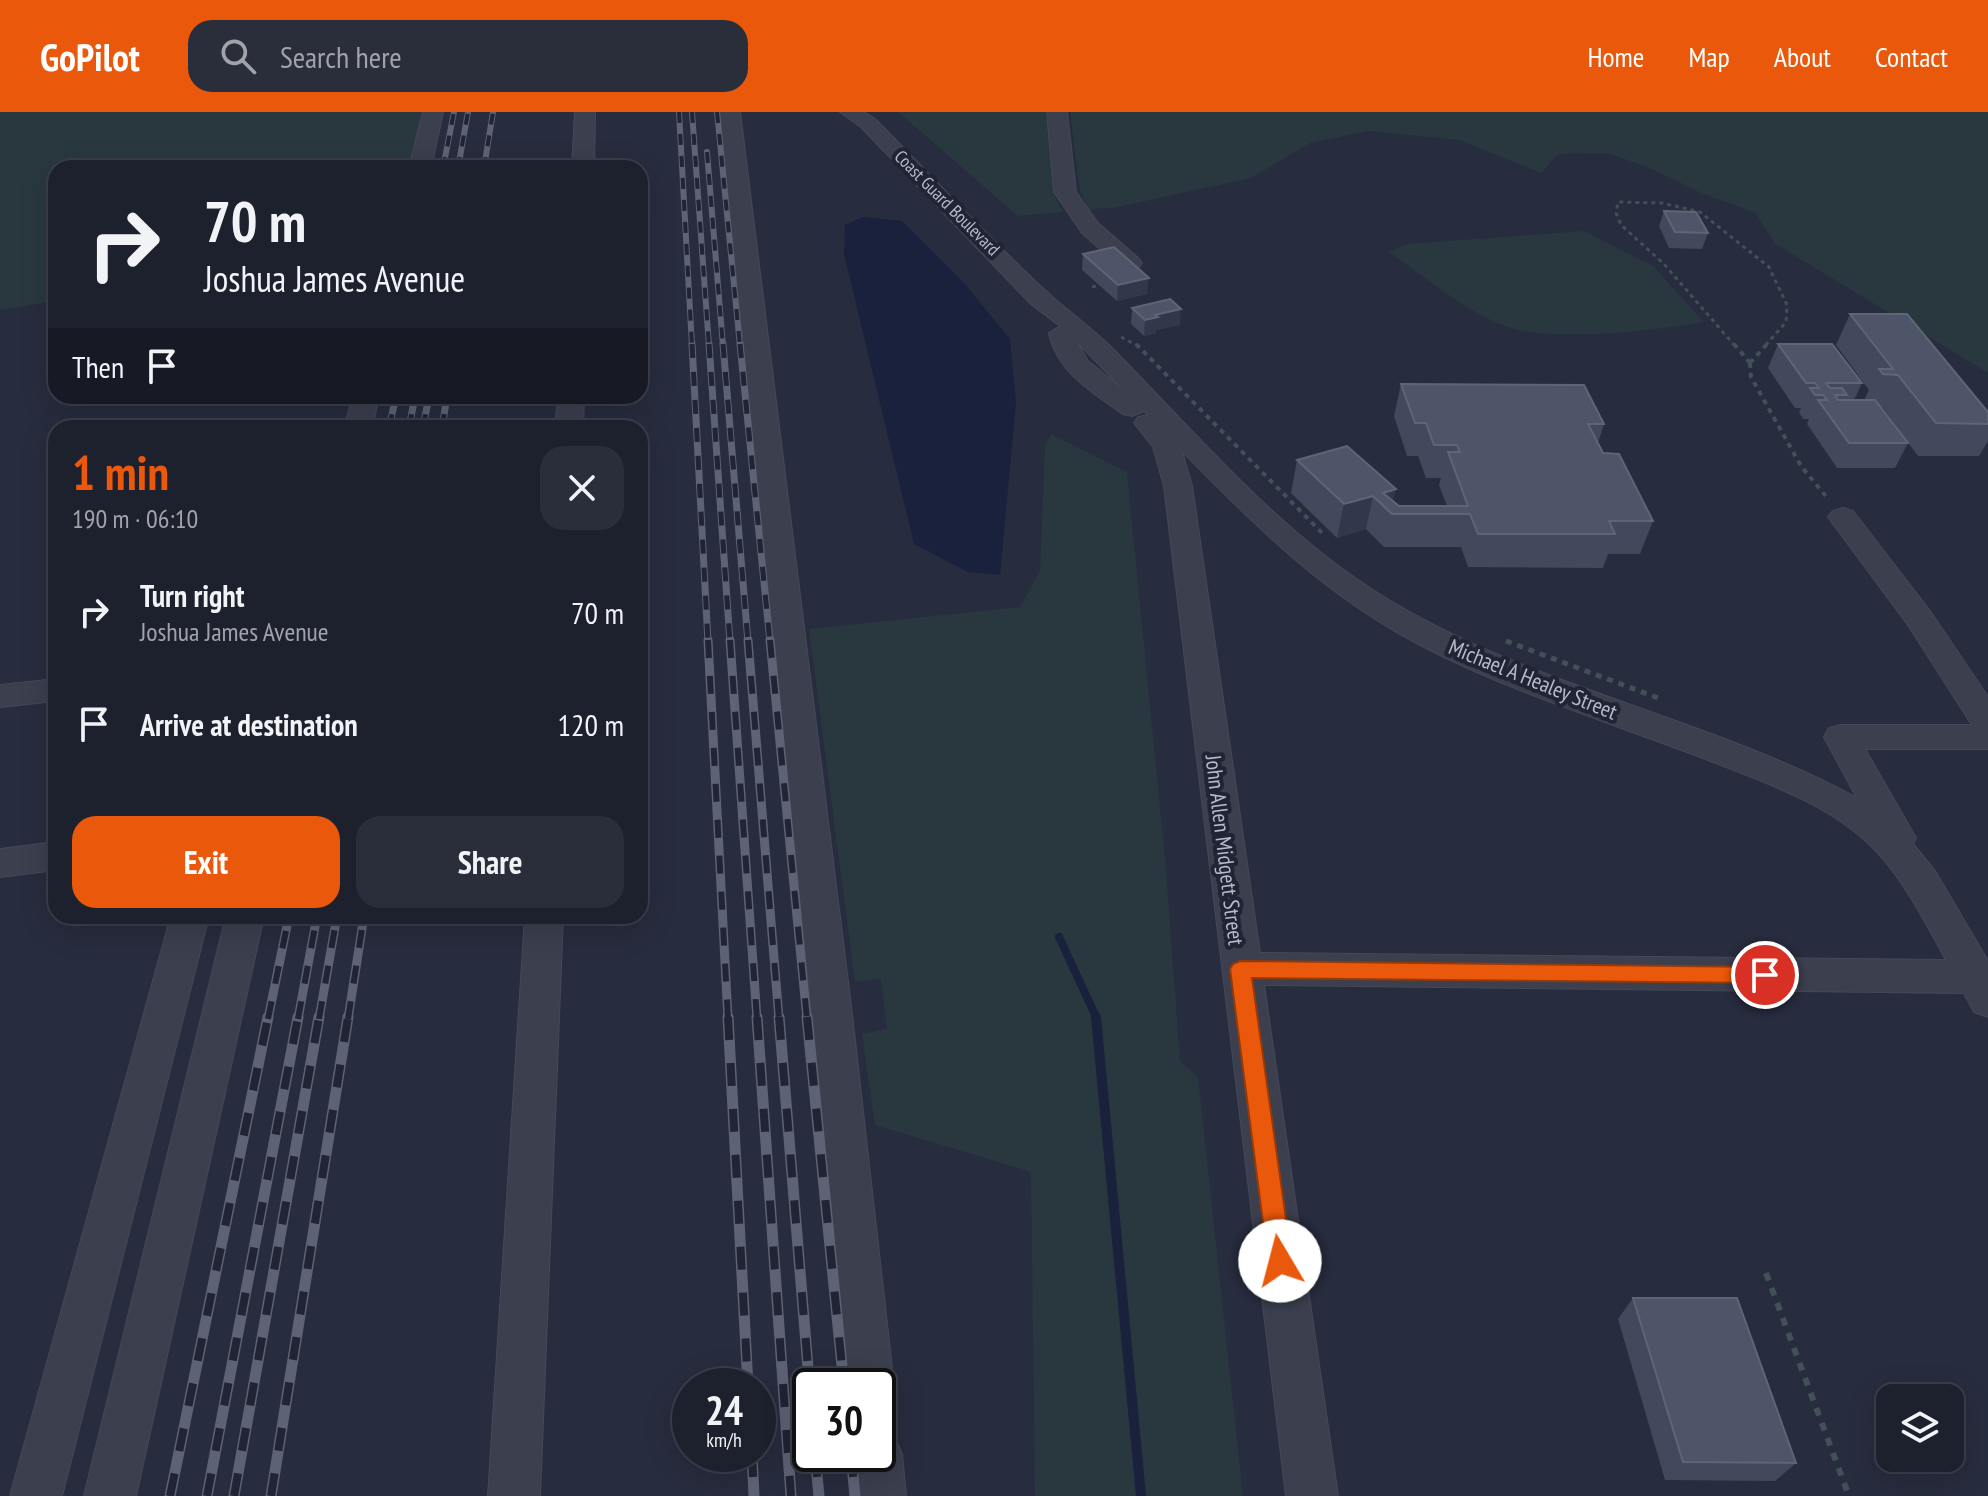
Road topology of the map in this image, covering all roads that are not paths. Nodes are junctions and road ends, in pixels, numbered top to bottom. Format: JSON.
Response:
{"nodes":[{"id":1,"x":433,"y":112,"type":"edge"},
{"id":2,"x":585,"y":112,"type":"edge"},
{"id":3,"x":730,"y":112,"type":"edge"},
{"id":4,"x":850,"y":112,"type":"edge"},
{"id":5,"x":1057,"y":112,"type":"edge"},
{"id":6,"x":422,"y":160,"type":"edge"},
{"id":7,"x":583,"y":160,"type":"edge"},
{"id":8,"x":1130,"y":263,"type":"edge"},
{"id":9,"x":1070,"y":331,"type":"junction"},
{"id":10,"x":1238,"y":492,"type":"junction"},
{"id":11,"x":1179,"y":497,"type":"junction"},
{"id":12,"x":1843,"y":517,"type":"road end"},
{"id":13,"x":48,"y":691,"type":"edge"},
{"id":14,"x":0,"y":696,"type":"edge"},
{"id":15,"x":1988,"y":723,"type":"edge"},
{"id":16,"x":1841,"y":737,"type":"junction"},
{"id":17,"x":1988,"y":737,"type":"edge"},
{"id":18,"x":1780,"y":774,"type":"junction"},
{"id":19,"x":48,"y":857,"type":"edge"},
{"id":20,"x":0,"y":863,"type":"edge"},
{"id":21,"x":1922,"y":881,"type":"junction"},
{"id":22,"x":188,"y":924,"type":"edge"},
{"id":23,"x":243,"y":924,"type":"edge"},
{"id":24,"x":544,"y":924,"type":"edge"},
{"id":25,"x":1240,"y":969,"type":"junction"},
{"id":26,"x":1984,"y":985,"type":"edge"},
{"id":27,"x":867,"y":1368,"type":"edge"},
{"id":28,"x":878,"y":1472,"type":"edge"},
{"id":29,"x":36,"y":1496,"type":"edge"},
{"id":30,"x":110,"y":1496,"type":"edge"},
{"id":31,"x":514,"y":1496,"type":"edge"},
{"id":32,"x":880,"y":1496,"type":"edge"},
{"id":33,"x":1312,"y":1496,"type":"edge"}],
"edges":[{"from":1,"to":6,"type":"street"},
{"from":2,"to":7,"type":"street"},
{"from":3,"to":27,"type":"street"},
{"from":4,"to":9,"type":"street","name":"Coast Guard Boulevard"},
{"from":5,"to":8,"type":"street"},
{"from":9,"to":10,"type":"street","name":"Michael A Healey Street"},
{"from":9,"to":11,"type":"street","name":"John Allen Midgett Street"},
{"from":10,"to":11,"type":"street"},
{"from":10,"to":18,"type":"street","name":"Michael A Healey Street"},
{"from":11,"to":25,"type":"street","name":"John Allen Midgett Street"},
{"from":12,"to":15,"type":"street"},
{"from":13,"to":14,"type":"street"},
{"from":16,"to":17,"type":"street"},
{"from":16,"to":18,"type":"street"},
{"from":16,"to":21,"type":"street"},
{"from":18,"to":21,"type":"street","name":"Michael A Healey Street"},
{"from":19,"to":20,"type":"street"},
{"from":21,"to":26,"type":"street","name":"Michael A Healey Street"},
{"from":22,"to":29,"type":"street"},
{"from":23,"to":30,"type":"street"},
{"from":24,"to":31,"type":"street"},
{"from":25,"to":26,"type":"street"},
{"from":25,"to":33,"type":"street","name":"John Allen Midgett Street"},
{"from":28,"to":32,"type":"street"}]}
